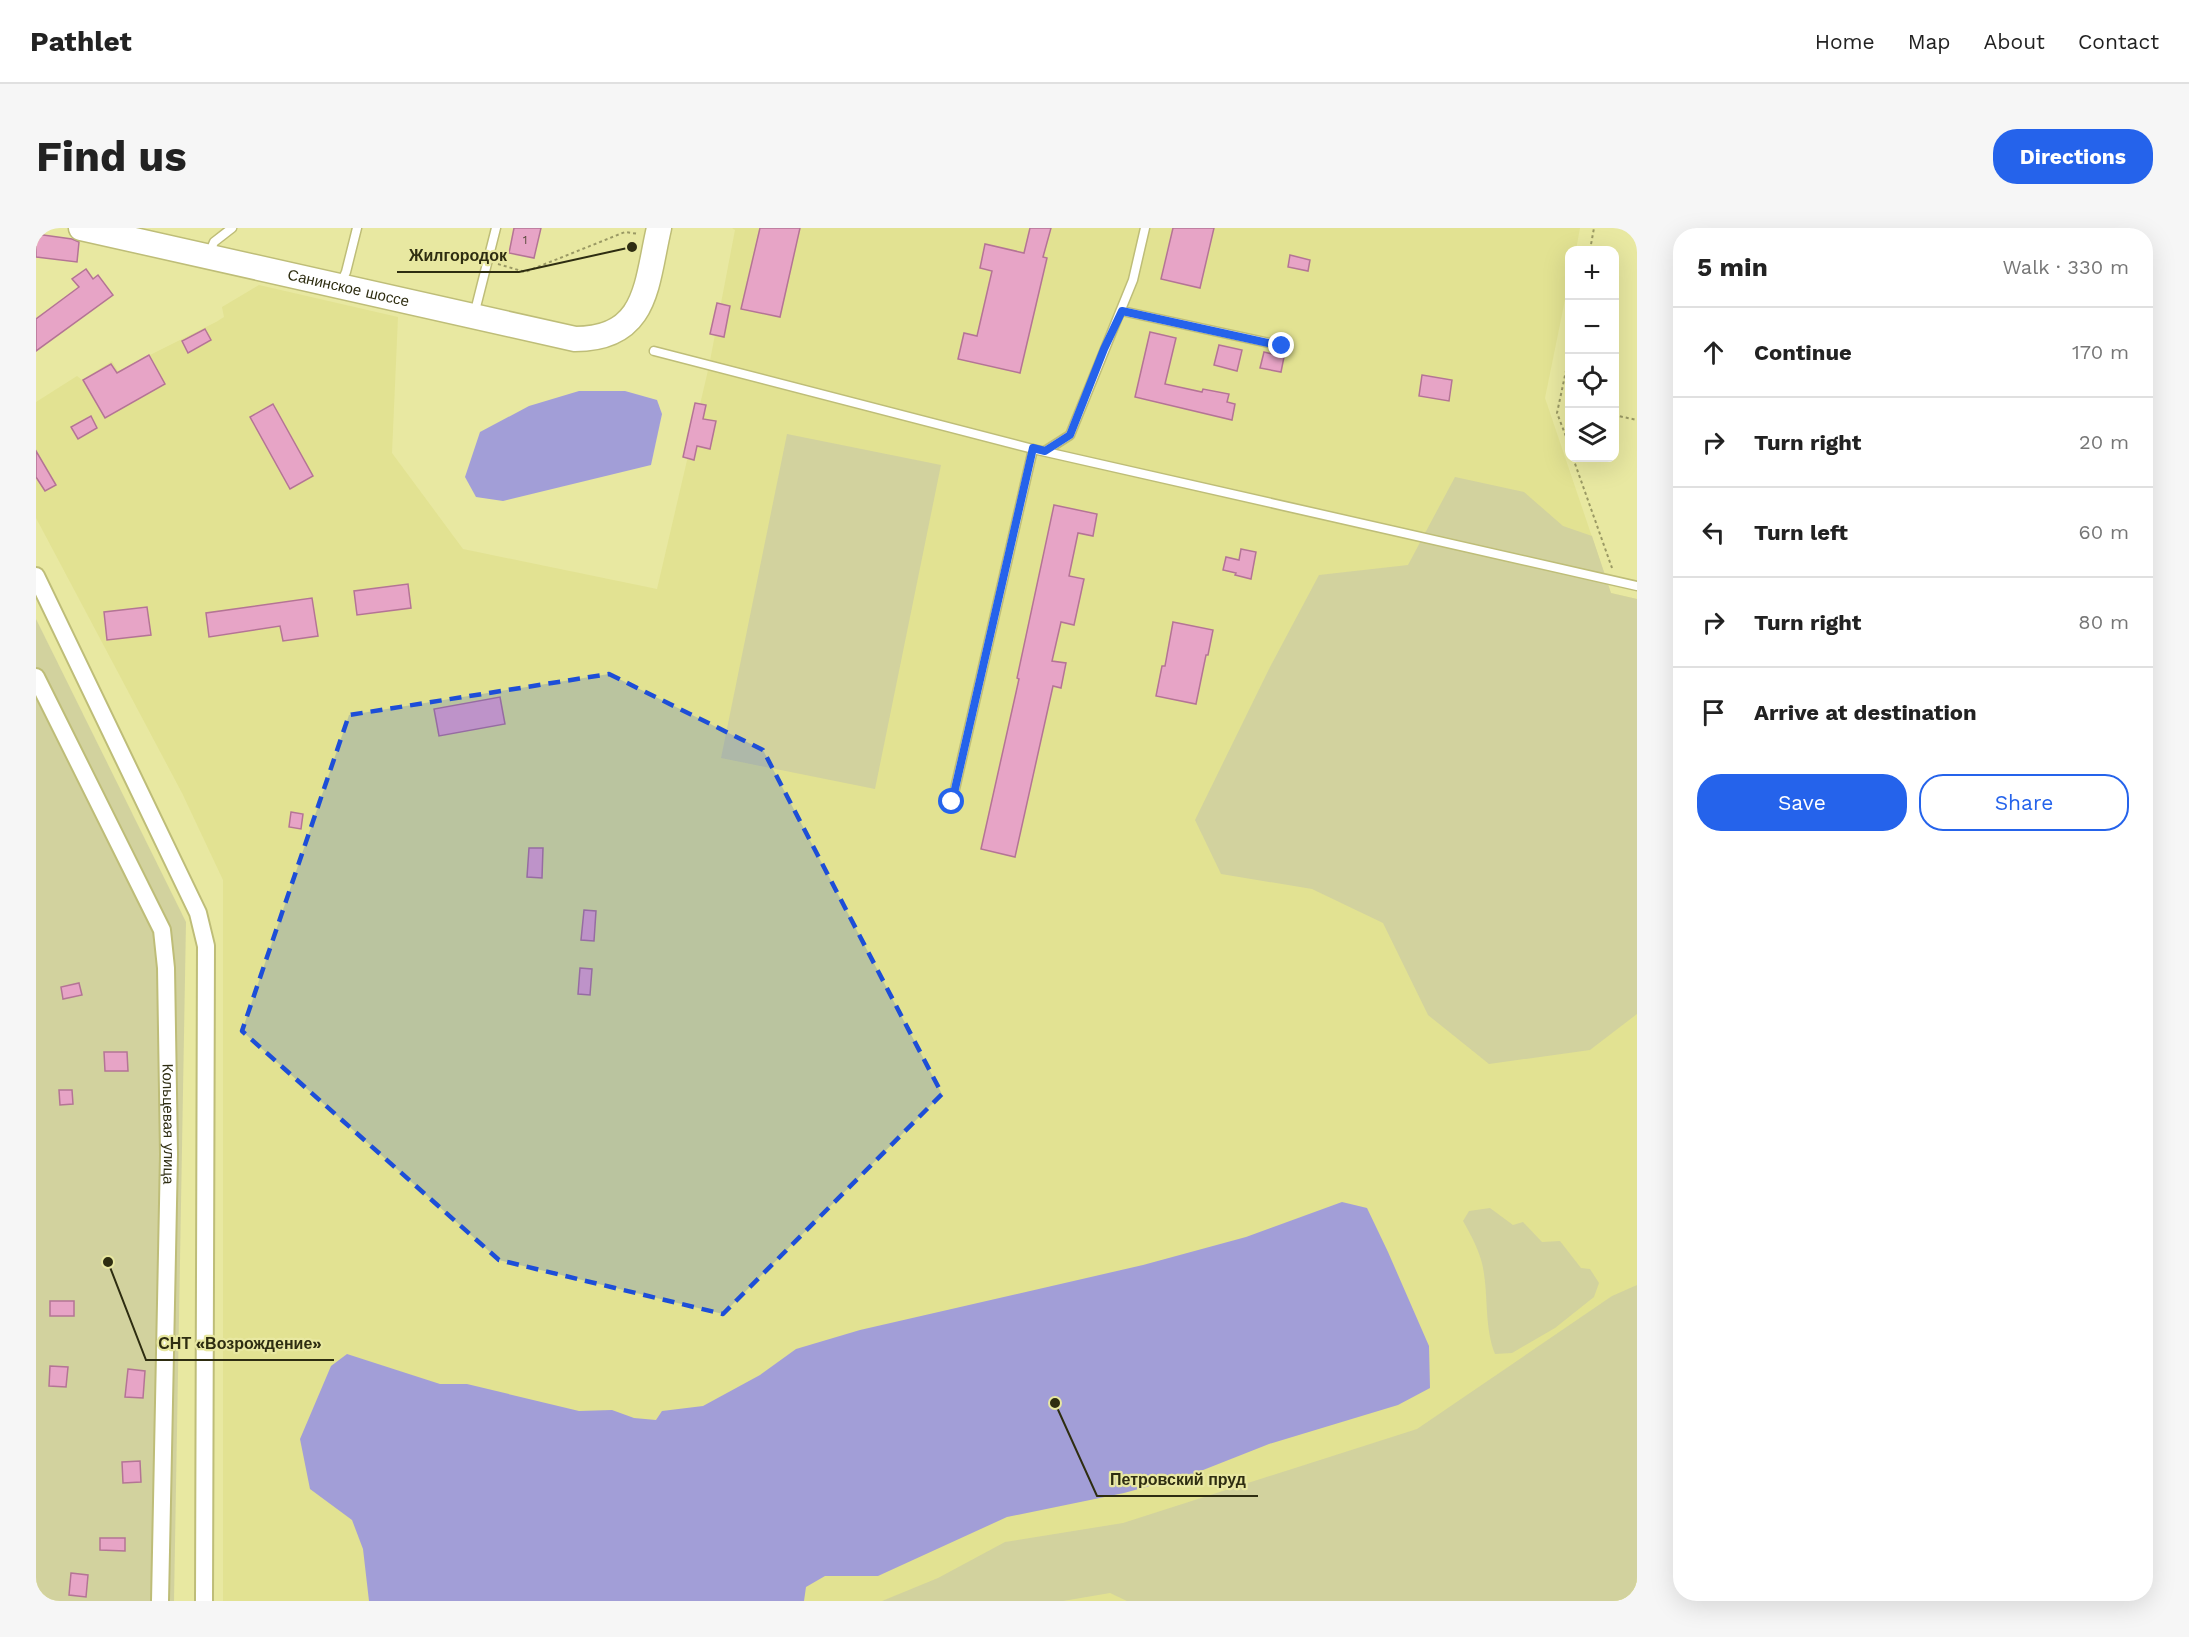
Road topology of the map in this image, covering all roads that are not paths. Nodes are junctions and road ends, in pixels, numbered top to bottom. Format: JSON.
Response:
{"nodes":[{"id":1,"x":81,"y":228,"type":"edge"},
{"id":2,"x":232,"y":228,"type":"edge"},
{"id":3,"x":357,"y":228,"type":"edge"},
{"id":4,"x":496,"y":228,"type":"edge"},
{"id":5,"x":659,"y":228,"type":"edge"},
{"id":6,"x":1145,"y":228,"type":"edge"},
{"id":7,"x":208,"y":257,"type":"junction"},
{"id":8,"x":339,"y":287,"type":"junction"},
{"id":9,"x":1122,"y":311,"type":"junction"},
{"id":10,"x":474,"y":317,"type":"junction"},
{"id":11,"x":1282,"y":346,"type":"dead end"},
{"id":12,"x":654,"y":351,"type":"dead end"},
{"id":13,"x":1033,"y":448,"type":"junction"},
{"id":14,"x":1045,"y":451,"type":"junction"},
{"id":15,"x":36,"y":576,"type":"edge"},
{"id":16,"x":1637,"y":586,"type":"edge"},
{"id":17,"x":36,"y":677,"type":"edge"},
{"id":18,"x":952,"y":802,"type":"dead end"},
{"id":19,"x":160,"y":1601,"type":"edge"},
{"id":20,"x":204,"y":1601,"type":"edge"}],
"edges":[{"from":1,"to":7,"type":"street","name":"Санинское шоссе"},
{"from":2,"to":7,"type":"lane"},
{"from":3,"to":8,"type":"lane"},
{"from":4,"to":10,"type":"lane"},
{"from":5,"to":10,"type":"street","name":"Санинское шоссе"},
{"from":6,"to":9,"type":"lane"},
{"from":7,"to":8,"type":"street","name":"Санинское шоссе"},
{"from":8,"to":10,"type":"street","name":"Санинское шоссе"},
{"from":9,"to":11,"type":"lane"},
{"from":9,"to":14,"type":"lane"},
{"from":12,"to":13,"type":"lane"},
{"from":13,"to":14,"type":"lane"},
{"from":13,"to":18,"type":"lane"},
{"from":14,"to":16,"type":"lane"},
{"from":15,"to":20,"type":"street"},
{"from":17,"to":19,"type":"street","name":"Кольцевая улица"}]}
